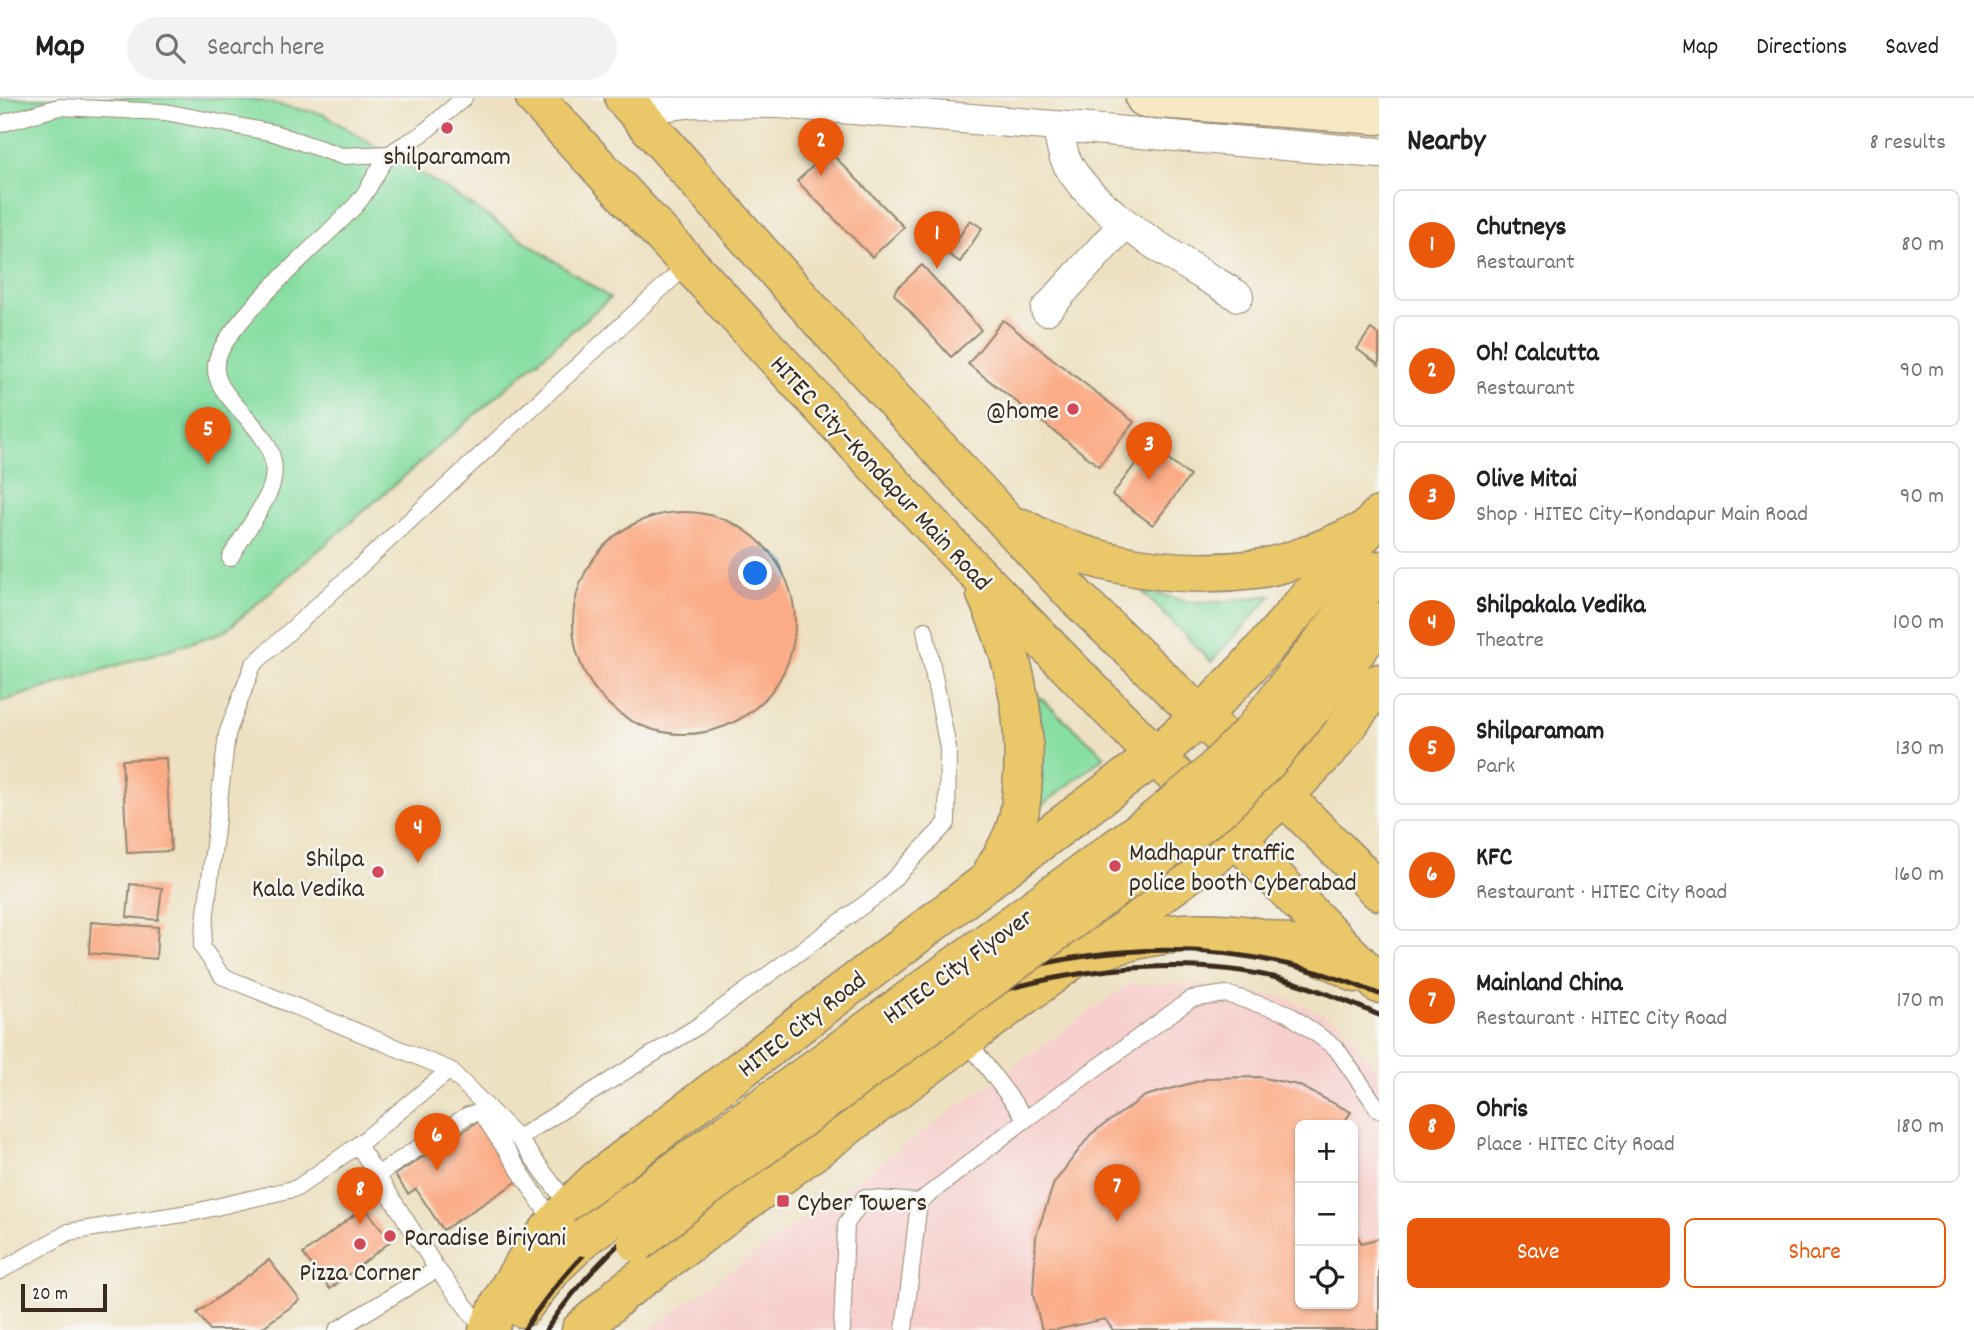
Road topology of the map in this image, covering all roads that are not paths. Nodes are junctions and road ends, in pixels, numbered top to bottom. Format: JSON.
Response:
{"nodes":[{"id":1,"x":464,"y":98,"type":"edge"},
{"id":2,"x":536,"y":98,"type":"edge"},
{"id":3,"x":1145,"y":98,"type":"edge"},
{"id":4,"x":629,"y":104,"type":"edge"},
{"id":5,"x":1379,"y":115,"type":"edge"},
{"id":6,"x":0,"y":124,"type":"edge"},
{"id":7,"x":1057,"y":126,"type":"junction"},
{"id":8,"x":1379,"y":153,"type":"edge"},
{"id":9,"x":389,"y":155,"type":"junction"},
{"id":10,"x":1124,"y":224,"type":"junction"},
{"id":11,"x":688,"y":264,"type":"junction"},
{"id":12,"x":1238,"y":296,"type":"dead end"},
{"id":13,"x":1046,"y":310,"type":"dead end"},
{"id":14,"x":1002,"y":516,"type":"junction"},
{"id":15,"x":1374,"y":522,"type":"edge"},
{"id":16,"x":959,"y":555,"type":"junction"},
{"id":17,"x":230,"y":558,"type":"dead end"},
{"id":18,"x":1379,"y":570,"type":"edge"},
{"id":19,"x":1379,"y":622,"type":"edge"},
{"id":20,"x":925,"y":630,"type":"dead end"},
{"id":21,"x":1379,"y":683,"type":"edge"},
{"id":22,"x":1200,"y":717,"type":"junction"},
{"id":23,"x":1156,"y":755,"type":"junction"},
{"id":24,"x":1284,"y":796,"type":"junction"},
{"id":25,"x":1237,"y":838,"type":"junction"},
{"id":26,"x":986,"y":882,"type":"junction"},
{"id":27,"x":1379,"y":891,"type":"edge"},
{"id":28,"x":914,"y":936,"type":"junction"},
{"id":29,"x":1058,"y":970,"type":"junction"},
{"id":30,"x":1379,"y":986,"type":"edge"},
{"id":31,"x":977,"y":1029,"type":"junction"},
{"id":32,"x":450,"y":1070,"type":"junction"},
{"id":33,"x":1379,"y":1110,"type":"edge"},
{"id":34,"x":1026,"y":1119,"type":"junction"},
{"id":35,"x":518,"y":1138,"type":"junction"},
{"id":36,"x":358,"y":1145,"type":"junction"},
{"id":37,"x":377,"y":1175,"type":"junction"},
{"id":38,"x":919,"y":1202,"type":"junction"},
{"id":39,"x":569,"y":1222,"type":"junction"},
{"id":40,"x":437,"y":1269,"type":"junction"},
{"id":41,"x":0,"y":1271,"type":"edge"},
{"id":42,"x":337,"y":1330,"type":"edge"},
{"id":43,"x":486,"y":1330,"type":"edge"},
{"id":44,"x":507,"y":1330,"type":"edge"},
{"id":45,"x":561,"y":1330,"type":"edge"},
{"id":46,"x":581,"y":1330,"type":"edge"},
{"id":47,"x":842,"y":1330,"type":"edge"},
{"id":48,"x":904,"y":1330,"type":"edge"}],
"edges":[{"from":1,"to":9,"type":"lane"},
{"from":2,"to":11,"type":"main road","name":"HITEC City–Kondapur Main Road"},
{"from":3,"to":5,"type":"main road"},
{"from":4,"to":7,"type":"street"},
{"from":4,"to":14,"type":"main road"},
{"from":6,"to":9,"type":"lane"},
{"from":7,"to":8,"type":"street"},
{"from":7,"to":10,"type":"street"},
{"from":9,"to":17,"type":"lane"},
{"from":10,"to":12,"type":"street"},
{"from":10,"to":13,"type":"street"},
{"from":11,"to":16,"type":"main road","name":"HITEC City–Kondapur Main Road"},
{"from":11,"to":32,"type":"lane"},
{"from":14,"to":15,"type":"main road"},
{"from":14,"to":22,"type":"main road"},
{"from":15,"to":22,"type":"main road","name":"HITEC City Road"},
{"from":16,"to":23,"type":"main road","name":"HITEC City–Kondapur Main Road"},
{"from":16,"to":26,"type":"main road"},
{"from":18,"to":39,"type":"main road","name":"HITEC City Flyover","bridge":true},
{"from":19,"to":45,"type":"main road","name":"HITEC City Flyover","bridge":true},
{"from":20,"to":35,"type":"lane"},
{"from":21,"to":24,"type":"main road"},
{"from":22,"to":23,"type":"main road","name":"HITEC City Road"},
{"from":22,"to":24,"type":"main road"},
{"from":23,"to":25,"type":"main road","name":"HITEC City–Kondapur Main Road"},
{"from":23,"to":26,"type":"main road","name":"HITEC City Road"},
{"from":24,"to":25,"type":"main road"},
{"from":24,"to":27,"type":"main road"},
{"from":25,"to":29,"type":"main road"},
{"from":25,"to":30,"type":"main road","name":"HITEC City–Kondapur Main Road"},
{"from":26,"to":28,"type":"main road","name":"HITEC City Road"},
{"from":28,"to":31,"type":"main road"},
{"from":28,"to":39,"type":"main road","name":"HITEC City Road"},
{"from":29,"to":30,"type":"main road"},
{"from":29,"to":31,"type":"main road"},
{"from":31,"to":34,"type":"lane"},
{"from":31,"to":46,"type":"main road"},
{"from":32,"to":35,"type":"lane"},
{"from":32,"to":36,"type":"lane"},
{"from":33,"to":34,"type":"lane"},
{"from":34,"to":38,"type":"lane"},
{"from":35,"to":39,"type":"lane"},
{"from":36,"to":37,"type":"lane"},
{"from":36,"to":41,"type":"lane"},
{"from":37,"to":39,"type":"lane"},
{"from":37,"to":40,"type":"lane"},
{"from":38,"to":47,"type":"lane"},
{"from":38,"to":48,"type":"lane"},
{"from":39,"to":43,"type":"main road","name":"HITEC City Road"},
{"from":39,"to":44,"type":"main road","name":"HITEC City Flyover"},
{"from":40,"to":42,"type":"lane"},
{"from":40,"to":43,"type":"lane"}]}
